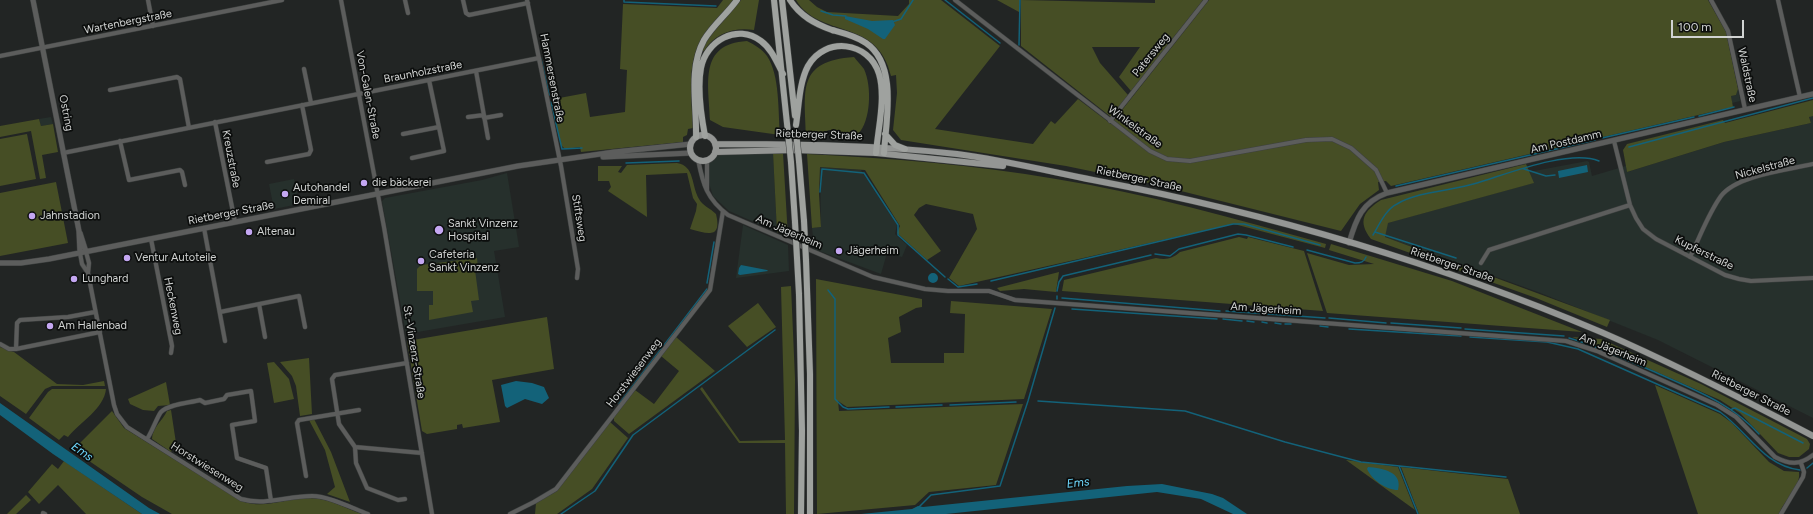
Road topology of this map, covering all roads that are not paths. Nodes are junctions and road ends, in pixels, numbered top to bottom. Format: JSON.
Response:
{"nodes":[{"id":1,"x":33,"y":0,"type":"edge"},
{"id":2,"x":148,"y":0,"type":"edge"},
{"id":3,"x":282,"y":0,"type":"edge"},
{"id":4,"x":341,"y":0,"type":"edge"},
{"id":5,"x":405,"y":0,"type":"edge"},
{"id":6,"x":463,"y":0,"type":"edge"},
{"id":7,"x":737,"y":0,"type":"edge"},
{"id":8,"x":774,"y":0,"type":"edge"},
{"id":9,"x":782,"y":0,"type":"edge"},
{"id":10,"x":790,"y":0,"type":"edge"},
{"id":11,"x":955,"y":0,"type":"edge"},
{"id":12,"x":1206,"y":0,"type":"edge"},
{"id":13,"x":1711,"y":0,"type":"edge"},
{"id":14,"x":1778,"y":0,"type":"edge"},
{"id":15,"x":276,"y":1,"type":"edge"},
{"id":16,"x":527,"y":2,"type":"edge"},
{"id":17,"x":408,"y":13,"type":"dead end"},
{"id":18,"x":153,"y":26,"type":"junction"},
{"id":19,"x":43,"y":48,"type":"junction"},
{"id":20,"x":0,"y":56,"type":"edge"},
{"id":21,"x":539,"y":58,"type":"junction"},
{"id":22,"x":304,"y":69,"type":"dead end"},
{"id":23,"x":476,"y":71,"type":"junction"},
{"id":24,"x":783,"y":74,"type":"junction"},
{"id":25,"x":429,"y":80,"type":"junction"},
{"id":26,"x":110,"y":90,"type":"dead end"},
{"id":27,"x":359,"y":94,"type":"junction"},
{"id":28,"x":1813,"y":94,"type":"edge"},
{"id":29,"x":1800,"y":97,"type":"junction"},
{"id":30,"x":311,"y":103,"type":"junction"},
{"id":31,"x":302,"y":105,"type":"junction"},
{"id":32,"x":1745,"y":109,"type":"junction"},
{"id":33,"x":501,"y":115,"type":"dead end"},
{"id":34,"x":484,"y":116,"type":"junction"},
{"id":35,"x":468,"y":117,"type":"dead end"},
{"id":36,"x":1110,"y":121,"type":"junction"},
{"id":37,"x":215,"y":122,"type":"junction"},
{"id":38,"x":438,"y":127,"type":"junction"},
{"id":39,"x":189,"y":128,"type":"junction"},
{"id":40,"x":796,"y":128,"type":"junction"},
{"id":41,"x":403,"y":134,"type":"dead end"},
{"id":42,"x":885,"y":134,"type":"junction"},
{"id":43,"x":705,"y":136,"type":"junction"},
{"id":44,"x":696,"y":137,"type":"junction"},
{"id":45,"x":488,"y":138,"type":"dead end"},
{"id":46,"x":120,"y":141,"type":"junction"},
{"id":47,"x":1614,"y":141,"type":"junction"},
{"id":48,"x":691,"y":144,"type":"junction"},
{"id":49,"x":715,"y":144,"type":"junction"},
{"id":50,"x":877,"y":150,"type":"junction"},
{"id":51,"x":884,"y":150,"type":"junction"},
{"id":52,"x":906,"y":150,"type":"junction"},
{"id":53,"x":715,"y":152,"type":"junction"},
{"id":54,"x":63,"y":153,"type":"junction"},
{"id":55,"x":691,"y":153,"type":"junction"},
{"id":56,"x":584,"y":157,"type":"junction"},
{"id":57,"x":412,"y":158,"type":"dead end"},
{"id":58,"x":560,"y":160,"type":"junction"},
{"id":59,"x":698,"y":160,"type":"junction"},
{"id":60,"x":707,"y":160,"type":"junction"},
{"id":61,"x":267,"y":162,"type":"dead end"},
{"id":62,"x":1813,"y":164,"type":"edge"},
{"id":63,"x":1063,"y":174,"type":"junction"},
{"id":64,"x":185,"y":185,"type":"dead end"},
{"id":65,"x":378,"y":193,"type":"junction"},
{"id":66,"x":707,"y":193,"type":"junction"},
{"id":67,"x":1387,"y":193,"type":"junction"},
{"id":68,"x":1630,"y":206,"type":"junction"},
{"id":69,"x":723,"y":211,"type":"junction"},
{"id":70,"x":235,"y":222,"type":"junction"},
{"id":71,"x":204,"y":228,"type":"junction"},
{"id":72,"x":79,"y":231,"type":"junction"},
{"id":73,"x":151,"y":239,"type":"junction"},
{"id":74,"x":1349,"y":243,"type":"junction"},
{"id":75,"x":86,"y":252,"type":"junction"},
{"id":76,"x":80,"y":253,"type":"junction"},
{"id":77,"x":1690,"y":257,"type":"junction"},
{"id":78,"x":0,"y":263,"type":"edge"},
{"id":79,"x":1481,"y":263,"type":"dead end"},
{"id":80,"x":88,"y":273,"type":"junction"},
{"id":81,"x":577,"y":278,"type":"dead end"},
{"id":82,"x":1813,"y":278,"type":"edge"},
{"id":83,"x":259,"y":304,"type":"junction"},
{"id":84,"x":96,"y":312,"type":"junction"},
{"id":85,"x":220,"y":312,"type":"junction"},
{"id":86,"x":305,"y":327,"type":"dead end"},
{"id":87,"x":100,"y":332,"type":"junction"},
{"id":88,"x":265,"y":337,"type":"dead end"},
{"id":89,"x":225,"y":341,"type":"dead end"},
{"id":90,"x":0,"y":344,"type":"edge"},
{"id":91,"x":16,"y":348,"type":"junction"},
{"id":92,"x":171,"y":353,"type":"dead end"},
{"id":93,"x":407,"y":364,"type":"junction"},
{"id":94,"x":359,"y":410,"type":"dead end"},
{"id":95,"x":337,"y":413,"type":"junction"},
{"id":96,"x":117,"y":414,"type":"joint"},
{"id":97,"x":1813,"y":436,"type":"edge"},
{"id":98,"x":147,"y":439,"type":"junction"},
{"id":99,"x":355,"y":447,"type":"junction"},
{"id":100,"x":422,"y":453,"type":"junction"},
{"id":101,"x":1813,"y":455,"type":"edge"},
{"id":102,"x":1801,"y":463,"type":"junction"},
{"id":103,"x":306,"y":476,"type":"dead end"},
{"id":104,"x":405,"y":499,"type":"dead end"},
{"id":105,"x":272,"y":501,"type":"junction"},
{"id":106,"x":368,"y":514,"type":"edge"},
{"id":107,"x":432,"y":514,"type":"edge"},
{"id":108,"x":510,"y":514,"type":"edge"},
{"id":109,"x":801,"y":514,"type":"edge"},
{"id":110,"x":810,"y":514,"type":"edge"},
{"id":111,"x":1781,"y":514,"type":"edge"}],
"edges":[{"from":1,"to":19,"type":"street","name":"Ostring"},
{"from":2,"to":18,"type":"street"},
{"from":3,"to":15,"type":"street","name":"Wartenbergstraße"},
{"from":4,"to":27,"type":"street","name":"Von-Galen-Straße"},
{"from":5,"to":17,"type":"street"},
{"from":6,"to":16,"type":"street"},
{"from":7,"to":44,"type":"highway"},
{"from":8,"to":24,"type":"highway"},
{"from":9,"to":40,"type":"highway"},
{"from":10,"to":42,"type":"highway"},
{"from":11,"to":36,"type":"street","name":"Winkelstraße"},
{"from":12,"to":36,"type":"street","name":"Patersweg"},
{"from":13,"to":32,"type":"street","name":"Waldstraße"},
{"from":14,"to":29,"type":"street"},
{"from":15,"to":18,"type":"street","name":"Wartenbergstraße"},
{"from":16,"to":21,"type":"street","name":"Hammersenstraße"},
{"from":18,"to":19,"type":"street","name":"Wartenbergstraße"},
{"from":19,"to":20,"type":"street","name":"Wartenbergstraße"},
{"from":19,"to":54,"type":"street","name":"Ostring"},
{"from":21,"to":23,"type":"street","name":"Braunholzstraße"},
{"from":21,"to":58,"type":"street","name":"Hammersenstraße"},
{"from":22,"to":30,"type":"street"},
{"from":23,"to":25,"type":"street","name":"Braunholzstraße"},
{"from":23,"to":34,"type":"street"},
{"from":24,"to":43,"type":"highway"},
{"from":24,"to":109,"type":"highway","bridge":true},
{"from":25,"to":27,"type":"street","name":"Braunholzstraße"},
{"from":25,"to":38,"type":"street"},
{"from":26,"to":39,"type":"street"},
{"from":27,"to":30,"type":"street","name":"Braunholzstraße"},
{"from":27,"to":65,"type":"street","name":"Von-Galen-Straße"},
{"from":28,"to":29,"type":"street","name":"Am Postdamm"},
{"from":29,"to":32,"type":"street","name":"Am Postdamm"},
{"from":30,"to":31,"type":"street","name":"Braunholzstraße"},
{"from":31,"to":37,"type":"street","name":"Braunholzstraße"},
{"from":31,"to":61,"type":"street"},
{"from":32,"to":47,"type":"street","name":"Am Postdamm"},
{"from":33,"to":34,"type":"street"},
{"from":34,"to":35,"type":"street"},
{"from":34,"to":45,"type":"street"},
{"from":36,"to":67,"type":"street","name":"Winkelstraße"},
{"from":37,"to":39,"type":"street","name":"Braunholzstraße"},
{"from":37,"to":70,"type":"street","name":"Kreuzstraße"},
{"from":38,"to":41,"type":"street"},
{"from":38,"to":57,"type":"street"},
{"from":39,"to":46,"type":"street","name":"Braunholzstraße"},
{"from":40,"to":50,"type":"highway"},
{"from":40,"to":110,"type":"highway","bridge":true},
{"from":42,"to":51,"type":"highway"},
{"from":42,"to":52,"type":"highway"},
{"from":43,"to":44,"type":"main road"},
{"from":43,"to":49,"type":"main road"},
{"from":44,"to":48,"type":"main road"},
{"from":46,"to":54,"type":"street","name":"Braunholzstraße"},
{"from":46,"to":64,"type":"street"},
{"from":47,"to":67,"type":"street","name":"Am Postdamm"},
{"from":47,"to":68,"type":"street","name":"Kupferstraße"},
{"from":48,"to":55,"type":"main road"},
{"from":48,"to":56,"type":"street","name":"Rietberger Straße"},
{"from":49,"to":50,"type":"main road","name":"Rietberger Straße"},
{"from":49,"to":53,"type":"main road"},
{"from":50,"to":51,"type":"main road","name":"Rietberger Straße"},
{"from":50,"to":53,"type":"main road","name":"Rietberger Straße"},
{"from":51,"to":52,"type":"main road","name":"Rietberger Straße"},
{"from":51,"to":63,"type":"main road","name":"Rietberger Straße"},
{"from":52,"to":63,"type":"main road","name":"Rietberger Straße"},
{"from":53,"to":60,"type":"main road"},
{"from":54,"to":72,"type":"street","name":"Ostring"},
{"from":55,"to":56,"type":"street","name":"Rietberger Straße"},
{"from":55,"to":59,"type":"main road"},
{"from":56,"to":58,"type":"street","name":"Rietberger Straße"},
{"from":58,"to":65,"type":"street","name":"Rietberger Straße"},
{"from":58,"to":81,"type":"street","name":"Stiftsweg"},
{"from":59,"to":60,"type":"main road"},
{"from":59,"to":66,"type":"street","name":"Am Jägerheim"},
{"from":60,"to":66,"type":"street"},
{"from":62,"to":77,"type":"street","name":"Nickelstraße"},
{"from":63,"to":74,"type":"main road","name":"Rietberger Straße"},
{"from":65,"to":70,"type":"street","name":"Rietberger Straße"},
{"from":65,"to":93,"type":"street","name":"St.-Vinzenz-Straße"},
{"from":66,"to":69,"type":"street","name":"Am Jägerheim"},
{"from":67,"to":74,"type":"street","name":"Am Postdamm"},
{"from":68,"to":77,"type":"street","name":"Kupferstraße"},
{"from":68,"to":79,"type":"street"},
{"from":69,"to":102,"type":"street","name":"Am Jägerheim"},
{"from":69,"to":108,"type":"street","name":"Horstwiesenweg"},
{"from":70,"to":71,"type":"street","name":"Rietberger Straße"},
{"from":71,"to":73,"type":"street","name":"Rietberger Straße"},
{"from":71,"to":85,"type":"street"},
{"from":72,"to":75,"type":"street","name":"Ostring"},
{"from":72,"to":76,"type":"street","name":"Ostring"},
{"from":73,"to":75,"type":"street","name":"Rietberger Straße"},
{"from":73,"to":92,"type":"street","name":"Heckenweg"},
{"from":74,"to":97,"type":"main road","name":"Rietberger Straße"},
{"from":75,"to":76,"type":"street","name":"Rietberger Straße"},
{"from":75,"to":80,"type":"street","name":"Ostring"},
{"from":76,"to":78,"type":"street","name":"Rietberger Straße"},
{"from":76,"to":80,"type":"street","name":"Ostring"},
{"from":77,"to":82,"type":"street","name":"Kupferstraße"},
{"from":80,"to":84,"type":"street","name":"Ostring"},
{"from":83,"to":85,"type":"street"},
{"from":83,"to":86,"type":"street"},
{"from":83,"to":88,"type":"street"},
{"from":84,"to":87,"type":"street","name":"Ostring"},
{"from":84,"to":91,"type":"street"},
{"from":85,"to":89,"type":"street"},
{"from":87,"to":91,"type":"street"},
{"from":87,"to":96,"type":"street","name":"Ostring"},
{"from":90,"to":91,"type":"street"},
{"from":93,"to":95,"type":"street"},
{"from":93,"to":100,"type":"street","name":"St.-Vinzenz-Straße"},
{"from":94,"to":95,"type":"street"},
{"from":95,"to":99,"type":"street"},
{"from":95,"to":103,"type":"street"},
{"from":96,"to":98,"type":"street","name":"Horstwiesenweg"},
{"from":98,"to":105,"type":"street","name":"Horstwiesenweg"},
{"from":98,"to":105,"type":"street"},
{"from":99,"to":100,"type":"street"},
{"from":99,"to":104,"type":"street"},
{"from":100,"to":107,"type":"street","name":"St.-Vinzenz-Straße"},
{"from":101,"to":102,"type":"street"},
{"from":102,"to":111,"type":"street"},
{"from":105,"to":106,"type":"street","name":"Horstwiesenweg"}]}
